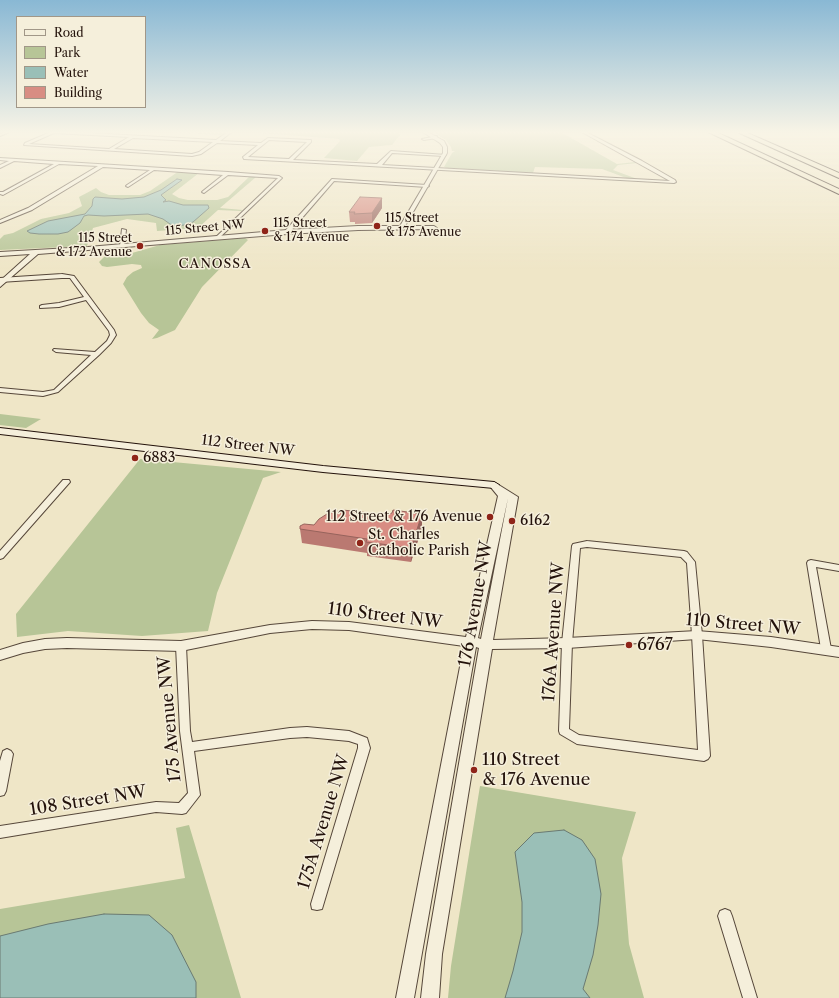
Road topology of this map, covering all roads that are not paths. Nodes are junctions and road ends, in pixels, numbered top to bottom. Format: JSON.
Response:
{"nodes":[{"id":1,"x":30,"y":178,"type":"edge"},
{"id":2,"x":83,"y":178,"type":"edge"},
{"id":3,"x":141,"y":178,"type":"edge"},
{"id":4,"x":222,"y":178,"type":"edge"},
{"id":5,"x":280,"y":178,"type":"edge"},
{"id":6,"x":431,"y":178,"type":"edge"},
{"id":7,"x":598,"y":178,"type":"edge"},
{"id":8,"x":668,"y":178,"type":"edge"},
{"id":9,"x":808,"y":178,"type":"edge"},
{"id":10,"x":128,"y":186,"type":"dead end"},
{"id":11,"x":426,"y":186,"type":"junction"},
{"id":12,"x":204,"y":192,"type":"dead end"},
{"id":13,"x":839,"y":192,"type":"edge"},
{"id":14,"x":2,"y":193,"type":"edge"},
{"id":15,"x":37,"y":206,"type":"junction"},
{"id":16,"x":46,"y":206,"type":"dead end"},
{"id":17,"x":0,"y":215,"type":"edge"},
{"id":18,"x":15,"y":216,"type":"junction"},
{"id":19,"x":0,"y":222,"type":"edge"},
{"id":20,"x":402,"y":227,"type":"junction"},
{"id":21,"x":434,"y":228,"type":"dead end"},
{"id":22,"x":124,"y":230,"type":"dead end"},
{"id":23,"x":287,"y":232,"type":"junction"},
{"id":24,"x":218,"y":238,"type":"junction"},
{"id":25,"x":122,"y":246,"type":"junction"},
{"id":26,"x":36,"y":252,"type":"junction"},
{"id":27,"x":0,"y":254,"type":"edge"},
{"id":28,"x":4,"y":279,"type":"edge"},
{"id":29,"x":0,"y":285,"type":"edge"},
{"id":30,"x":88,"y":298,"type":"junction"},
{"id":31,"x":42,"y":306,"type":"dead end"},
{"id":32,"x":56,"y":350,"type":"dead end"},
{"id":33,"x":97,"y":354,"type":"junction"},
{"id":34,"x":0,"y":390,"type":"edge"},
{"id":35,"x":0,"y":431,"type":"edge"},
{"id":36,"x":66,"y":482,"type":"dead end"},
{"id":37,"x":494,"y":485,"type":"junction"},
{"id":38,"x":0,"y":556,"type":"edge"},
{"id":39,"x":839,"y":568,"type":"edge"},
{"id":40,"x":697,"y":635,"type":"junction"},
{"id":41,"x":471,"y":643,"type":"junction"},
{"id":42,"x":567,"y":643,"type":"junction"},
{"id":43,"x":487,"y":644,"type":"junction"},
{"id":44,"x":181,"y":646,"type":"junction"},
{"id":45,"x":826,"y":650,"type":"junction"},
{"id":46,"x":839,"y":652,"type":"edge"},
{"id":47,"x":0,"y":656,"type":"edge"},
{"id":48,"x":188,"y":747,"type":"junction"},
{"id":49,"x":7,"y":754,"type":"dead end"},
{"id":50,"x":0,"y":791,"type":"edge"},
{"id":51,"x":182,"y":809,"type":"joint"},
{"id":52,"x":0,"y":832,"type":"edge"},
{"id":53,"x":317,"y":904,"type":"dead end"},
{"id":54,"x":725,"y":916,"type":"dead end"},
{"id":55,"x":405,"y":998,"type":"edge"},
{"id":56,"x":430,"y":998,"type":"edge"},
{"id":57,"x":750,"y":998,"type":"edge"}],
"edges":[{"from":1,"to":14,"type":"street"},
{"from":2,"to":15,"type":"street"},
{"from":3,"to":10,"type":"street"},
{"from":4,"to":12,"type":"street"},
{"from":5,"to":24,"type":"street"},
{"from":6,"to":11,"type":"street"},
{"from":7,"to":8,"type":"street"},
{"from":9,"to":13,"type":"highway"},
{"from":11,"to":20,"type":"street"},
{"from":11,"to":23,"type":"street"},
{"from":15,"to":16,"type":"street"},
{"from":15,"to":18,"type":"street"},
{"from":17,"to":18,"type":"street"},
{"from":18,"to":19,"type":"street"},
{"from":20,"to":21,"type":"street","name":"115 Street NW"},
{"from":20,"to":23,"type":"street","name":"115 Street NW"},
{"from":22,"to":25,"type":"street"},
{"from":23,"to":24,"type":"street","name":"115 Street NW"},
{"from":24,"to":25,"type":"street","name":"115 Street NW"},
{"from":25,"to":26,"type":"street","name":"115 Street NW"},
{"from":26,"to":27,"type":"street","name":"115 Street NW"},
{"from":26,"to":28,"type":"street"},
{"from":28,"to":29,"type":"street"},
{"from":28,"to":30,"type":"street"},
{"from":30,"to":31,"type":"street"},
{"from":30,"to":33,"type":"street"},
{"from":32,"to":33,"type":"street"},
{"from":33,"to":34,"type":"street"},
{"from":35,"to":37,"type":"main road","name":"112 Street NW"},
{"from":36,"to":38,"type":"street"},
{"from":37,"to":41,"type":"street","name":"176 Avenue NW"},
{"from":37,"to":43,"type":"street","name":"176 Avenue NW"},
{"from":39,"to":45,"type":"street"},
{"from":40,"to":42,"type":"street","name":"110 Street NW"},
{"from":40,"to":42,"type":"street","name":"176A Avenue NW"},
{"from":40,"to":42,"type":"street","name":"176A Avenue NW"},
{"from":40,"to":45,"type":"street","name":"110 Street NW"},
{"from":41,"to":43,"type":"street","name":"110 Street NW"},
{"from":41,"to":44,"type":"street","name":"110 Street NW"},
{"from":41,"to":55,"type":"street","name":"176 Avenue NW"},
{"from":42,"to":43,"type":"street","name":"110 Street NW"},
{"from":43,"to":56,"type":"street","name":"176 Avenue NW"},
{"from":44,"to":47,"type":"street","name":"110 Street NW"},
{"from":44,"to":48,"type":"street","name":"175 Avenue NW"},
{"from":45,"to":46,"type":"street","name":"110 Street NW"},
{"from":48,"to":51,"type":"street","name":"175 Avenue NW"},
{"from":48,"to":53,"type":"street","name":"175A Avenue NW"},
{"from":49,"to":50,"type":"street"},
{"from":51,"to":52,"type":"street","name":"108 Street NW"},
{"from":54,"to":57,"type":"street"}]}
